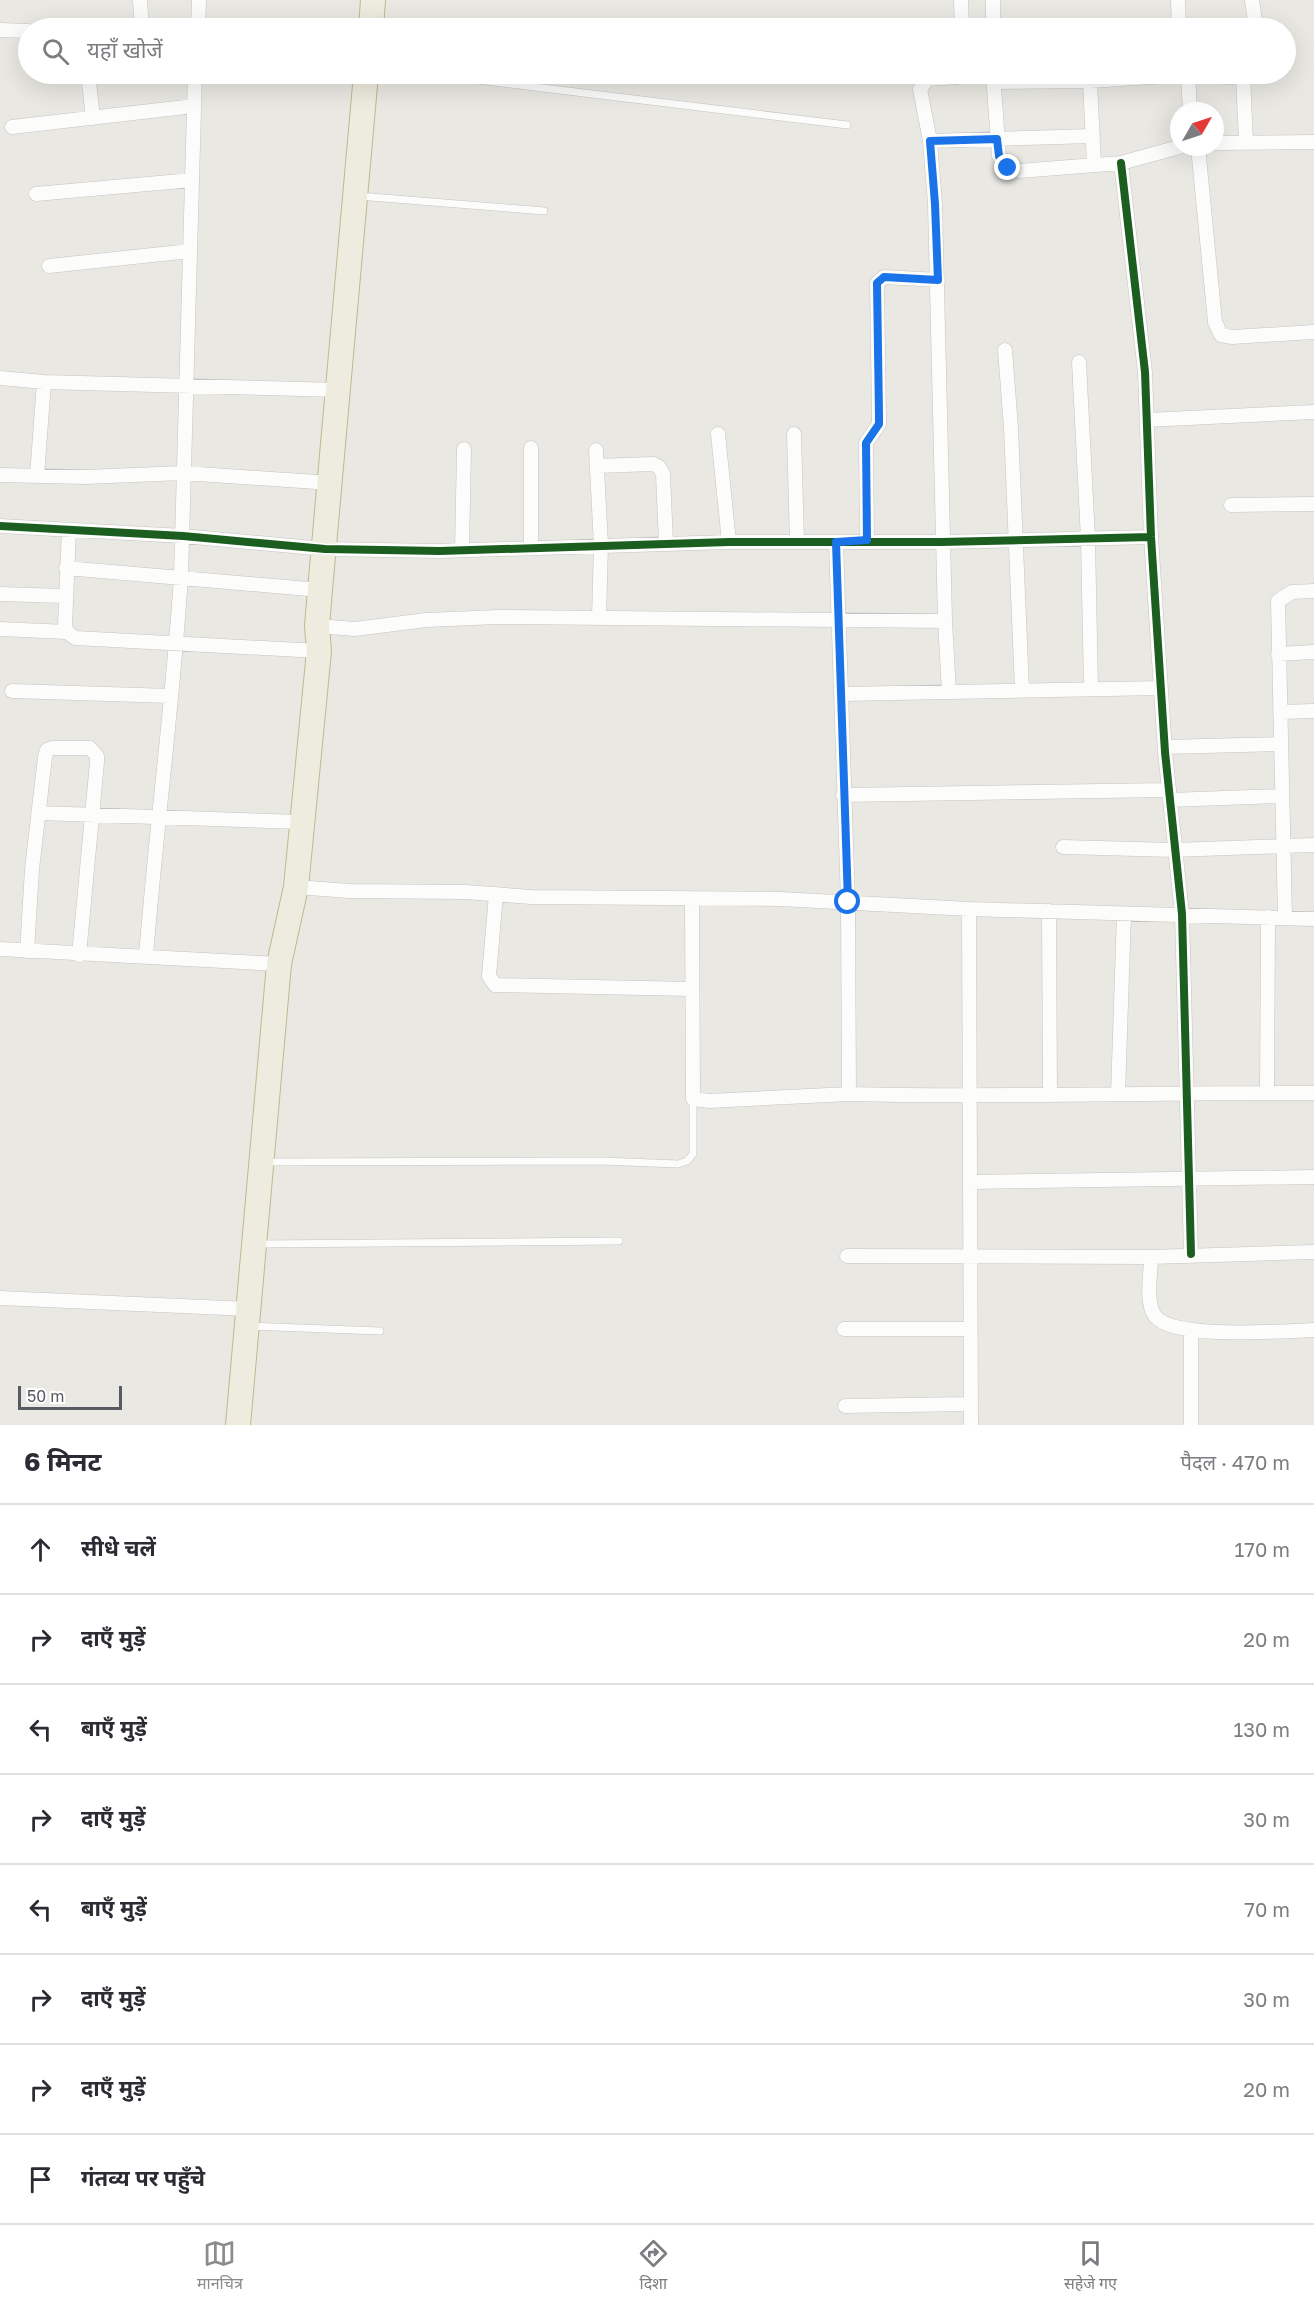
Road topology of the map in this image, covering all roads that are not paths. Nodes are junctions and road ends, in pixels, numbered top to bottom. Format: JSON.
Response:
{"nodes":[{"id":1,"x":140,"y":0,"type":"edge"},
{"id":2,"x":199,"y":0,"type":"edge"},
{"id":3,"x":373,"y":0,"type":"edge"},
{"id":4,"x":962,"y":0,"type":"edge"},
{"id":5,"x":993,"y":0,"type":"edge"},
{"id":6,"x":1178,"y":0,"type":"edge"},
{"id":7,"x":1252,"y":0,"type":"edge"},
{"id":8,"x":141,"y":18,"type":"edge"},
{"id":9,"x":198,"y":18,"type":"edge"},
{"id":10,"x":372,"y":18,"type":"edge"},
{"id":11,"x":962,"y":18,"type":"edge"},
{"id":12,"x":993,"y":18,"type":"edge"},
{"id":13,"x":1179,"y":18,"type":"edge"},
{"id":14,"x":1255,"y":18,"type":"edge"},
{"id":15,"x":0,"y":30,"type":"edge"},
{"id":16,"x":18,"y":31,"type":"edge"},
{"id":17,"x":89,"y":84,"type":"edge"},
{"id":18,"x":195,"y":84,"type":"edge"},
{"id":19,"x":365,"y":84,"type":"edge"},
{"id":20,"x":511,"y":84,"type":"edge"},
{"id":21,"x":922,"y":84,"type":"edge"},
{"id":22,"x":993,"y":84,"type":"edge"},
{"id":23,"x":1090,"y":84,"type":"edge"},
{"id":24,"x":1186,"y":84,"type":"edge"},
{"id":25,"x":1245,"y":84,"type":"edge"},
{"id":26,"x":1189,"y":102,"type":"edge"},
{"id":27,"x":194,"y":106,"type":"junction"},
{"id":28,"x":93,"y":118,"type":"junction"},
{"id":29,"x":846,"y":125,"type":"dead end"},
{"id":30,"x":12,"y":127,"type":"dead end"},
{"id":31,"x":1093,"y":136,"type":"junction"},
{"id":32,"x":997,"y":139,"type":"junction"},
{"id":33,"x":930,"y":141,"type":"junction"},
{"id":34,"x":1246,"y":142,"type":"junction"},
{"id":35,"x":1314,"y":142,"type":"edge"},
{"id":36,"x":1224,"y":143,"type":"edge"},
{"id":37,"x":1170,"y":149,"type":"edge"},
{"id":38,"x":1199,"y":156,"type":"edge"},
{"id":39,"x":1121,"y":163,"type":"junction"},
{"id":40,"x":1094,"y":165,"type":"junction"},
{"id":41,"x":192,"y":180,"type":"junction"},
{"id":42,"x":36,"y":194,"type":"dead end"},
{"id":43,"x":357,"y":195,"type":"junction"},
{"id":44,"x":544,"y":211,"type":"dead end"},
{"id":45,"x":190,"y":251,"type":"junction"},
{"id":46,"x":49,"y":266,"type":"dead end"},
{"id":47,"x":938,"y":280,"type":"junction"},
{"id":48,"x":1314,"y":332,"type":"edge"},
{"id":49,"x":1005,"y":350,"type":"dead end"},
{"id":50,"x":1079,"y":362,"type":"dead end"},
{"id":51,"x":0,"y":378,"type":"edge"},
{"id":52,"x":44,"y":382,"type":"junction"},
{"id":53,"x":186,"y":386,"type":"junction"},
{"id":54,"x":339,"y":390,"type":"junction"},
{"id":55,"x":1314,"y":412,"type":"edge"},
{"id":56,"x":1147,"y":420,"type":"junction"},
{"id":57,"x":718,"y":434,"type":"dead end"},
{"id":58,"x":794,"y":434,"type":"dead end"},
{"id":59,"x":531,"y":448,"type":"dead end"},
{"id":60,"x":464,"y":449,"type":"dead end"},
{"id":61,"x":596,"y":450,"type":"dead end"},
{"id":62,"x":597,"y":466,"type":"junction"},
{"id":63,"x":183,"y":473,"type":"junction"},
{"id":64,"x":0,"y":475,"type":"edge"},
{"id":65,"x":37,"y":476,"type":"junction"},
{"id":66,"x":331,"y":483,"type":"junction"},
{"id":67,"x":1314,"y":504,"type":"edge"},
{"id":68,"x":1231,"y":505,"type":"dead end"},
{"id":69,"x":0,"y":526,"type":"edge"},
{"id":70,"x":69,"y":530,"type":"junction"},
{"id":71,"x":183,"y":536,"type":"junction"},
{"id":72,"x":1151,"y":537,"type":"junction"},
{"id":73,"x":1088,"y":539,"type":"junction"},
{"id":74,"x":867,"y":540,"type":"junction"},
{"id":75,"x":1016,"y":541,"type":"junction"},
{"id":76,"x":729,"y":542,"type":"junction"},
{"id":77,"x":797,"y":542,"type":"junction"},
{"id":78,"x":836,"y":542,"type":"junction"},
{"id":79,"x":941,"y":542,"type":"junction"},
{"id":80,"x":666,"y":543,"type":"junction"},
{"id":81,"x":601,"y":545,"type":"junction"},
{"id":82,"x":531,"y":548,"type":"junction"},
{"id":83,"x":325,"y":549,"type":"junction"},
{"id":84,"x":462,"y":550,"type":"junction"},
{"id":85,"x":66,"y":568,"type":"junction"},
{"id":86,"x":180,"y":576,"type":"junction"},
{"id":87,"x":320,"y":590,"type":"junction"},
{"id":88,"x":1314,"y":591,"type":"edge"},
{"id":89,"x":0,"y":594,"type":"edge"},
{"id":90,"x":64,"y":596,"type":"junction"},
{"id":91,"x":599,"y":618,"type":"junction"},
{"id":92,"x":838,"y":621,"type":"junction"},
{"id":93,"x":945,"y":621,"type":"junction"},
{"id":94,"x":317,"y":626,"type":"junction"},
{"id":95,"x":0,"y":629,"type":"edge"},
{"id":96,"x":67,"y":632,"type":"junction"},
{"id":97,"x":177,"y":641,"type":"junction"},
{"id":98,"x":320,"y":651,"type":"junction"},
{"id":99,"x":1314,"y":652,"type":"edge"},
{"id":100,"x":1278,"y":654,"type":"junction"},
{"id":101,"x":1091,"y":688,"type":"junction"},
{"id":102,"x":1161,"y":688,"type":"junction"},
{"id":103,"x":1022,"y":689,"type":"junction"},
{"id":104,"x":12,"y":691,"type":"dead end"},
{"id":105,"x":949,"y":692,"type":"junction"},
{"id":106,"x":841,"y":694,"type":"junction"},
{"id":107,"x":171,"y":696,"type":"junction"},
{"id":108,"x":1314,"y":711,"type":"edge"},
{"id":109,"x":1280,"y":712,"type":"junction"},
{"id":110,"x":1281,"y":744,"type":"junction"},
{"id":111,"x":1165,"y":747,"type":"junction"},
{"id":112,"x":843,"y":795,"type":"junction"},
{"id":113,"x":1169,"y":795,"type":"junction"},
{"id":114,"x":1282,"y":796,"type":"junction"},
{"id":115,"x":38,"y":813,"type":"junction"},
{"id":116,"x":92,"y":814,"type":"junction"},
{"id":117,"x":157,"y":817,"type":"junction"},
{"id":118,"x":301,"y":822,"type":"junction"},
{"id":119,"x":1314,"y":845,"type":"edge"},
{"id":120,"x":1283,"y":846,"type":"junction"},
{"id":121,"x":1063,"y":847,"type":"dead end"},
{"id":122,"x":1173,"y":850,"type":"junction"},
{"id":123,"x":296,"y":887,"type":"junction"},
{"id":124,"x":496,"y":894,"type":"junction"},
{"id":125,"x":692,"y":899,"type":"junction"},
{"id":126,"x":848,"y":902,"type":"junction"},
{"id":127,"x":969,"y":909,"type":"junction"},
{"id":128,"x":1049,"y":911,"type":"junction"},
{"id":129,"x":1124,"y":914,"type":"junction"},
{"id":130,"x":1182,"y":914,"type":"junction"},
{"id":131,"x":1268,"y":917,"type":"junction"},
{"id":132,"x":1285,"y":917,"type":"junction"},
{"id":133,"x":1314,"y":919,"type":"edge"},
{"id":134,"x":0,"y":949,"type":"edge"},
{"id":135,"x":27,"y":951,"type":"junction"},
{"id":136,"x":79,"y":955,"type":"junction"},
{"id":137,"x":146,"y":956,"type":"junction"},
{"id":138,"x":279,"y":964,"type":"junction"},
{"id":139,"x":692,"y":989,"type":"junction"},
{"id":140,"x":1267,"y":1093,"type":"junction"},
{"id":141,"x":1314,"y":1093,"type":"edge"},
{"id":142,"x":849,"y":1094,"type":"junction"},
{"id":143,"x":1050,"y":1094,"type":"junction"},
{"id":144,"x":1118,"y":1094,"type":"junction"},
{"id":145,"x":1188,"y":1095,"type":"junction"},
{"id":146,"x":970,"y":1097,"type":"junction"},
{"id":147,"x":693,"y":1099,"type":"junction"},
{"id":148,"x":262,"y":1162,"type":"junction"},
{"id":149,"x":1314,"y":1177,"type":"edge"},
{"id":150,"x":1189,"y":1180,"type":"junction"},
{"id":151,"x":970,"y":1182,"type":"junction"},
{"id":152,"x":619,"y":1241,"type":"dead end"},
{"id":153,"x":254,"y":1244,"type":"junction"},
{"id":154,"x":1314,"y":1252,"type":"edge"},
{"id":155,"x":1191,"y":1254,"type":"junction"},
{"id":156,"x":846,"y":1256,"type":"dead end"},
{"id":157,"x":970,"y":1256,"type":"junction"},
{"id":158,"x":1151,"y":1257,"type":"junction"},
{"id":159,"x":0,"y":1298,"type":"edge"},
{"id":160,"x":248,"y":1318,"type":"junction"},
{"id":161,"x":844,"y":1329,"type":"dead end"},
{"id":162,"x":970,"y":1329,"type":"junction"},
{"id":163,"x":1314,"y":1330,"type":"edge"},
{"id":164,"x":380,"y":1331,"type":"dead end"},
{"id":165,"x":1191,"y":1331,"type":"junction"},
{"id":166,"x":969,"y":1404,"type":"junction"},
{"id":167,"x":845,"y":1406,"type":"dead end"},
{"id":168,"x":238,"y":1425,"type":"edge"},
{"id":169,"x":971,"y":1425,"type":"edge"},
{"id":170,"x":1191,"y":1425,"type":"edge"}],
"edges":[{"from":1,"to":8,"type":"street"},
{"from":2,"to":9,"type":"street"},
{"from":3,"to":10,"type":"highway"},
{"from":4,"to":11,"type":"street"},
{"from":5,"to":12,"type":"street"},
{"from":6,"to":13,"type":"street"},
{"from":7,"to":14,"type":"street"},
{"from":15,"to":16,"type":"street"},
{"from":17,"to":28,"type":"street"},
{"from":18,"to":27,"type":"street"},
{"from":19,"to":43,"type":"highway"},
{"from":20,"to":29,"type":"lane"},
{"from":21,"to":33,"type":"street"},
{"from":22,"to":32,"type":"street"},
{"from":23,"to":31,"type":"street"},
{"from":24,"to":26,"type":"street"},
{"from":25,"to":34,"type":"street"},
{"from":27,"to":28,"type":"street"},
{"from":27,"to":41,"type":"street"},
{"from":28,"to":30,"type":"street"},
{"from":31,"to":32,"type":"street"},
{"from":31,"to":40,"type":"street"},
{"from":32,"to":33,"type":"street"},
{"from":32,"to":40,"type":"street"},
{"from":33,"to":47,"type":"street"},
{"from":34,"to":35,"type":"street"},
{"from":34,"to":36,"type":"street"},
{"from":37,"to":39,"type":"street"},
{"from":38,"to":48,"type":"street"},
{"from":39,"to":40,"type":"street"},
{"from":39,"to":56,"type":"street"},
{"from":41,"to":42,"type":"street"},
{"from":41,"to":45,"type":"street"},
{"from":43,"to":44,"type":"lane"},
{"from":43,"to":54,"type":"highway"},
{"from":45,"to":46,"type":"street"},
{"from":45,"to":53,"type":"street"},
{"from":47,"to":74,"type":"street"},
{"from":47,"to":79,"type":"street"},
{"from":49,"to":75,"type":"street"},
{"from":50,"to":73,"type":"street"},
{"from":51,"to":52,"type":"street"},
{"from":52,"to":53,"type":"street"},
{"from":52,"to":65,"type":"street"},
{"from":53,"to":54,"type":"street"},
{"from":53,"to":63,"type":"street"},
{"from":54,"to":66,"type":"highway"},
{"from":55,"to":56,"type":"street"},
{"from":56,"to":72,"type":"street"},
{"from":57,"to":76,"type":"street"},
{"from":58,"to":77,"type":"street"},
{"from":59,"to":82,"type":"street"},
{"from":60,"to":84,"type":"street"},
{"from":61,"to":62,"type":"street"},
{"from":62,"to":80,"type":"street"},
{"from":62,"to":81,"type":"street"},
{"from":63,"to":65,"type":"street"},
{"from":63,"to":66,"type":"street"},
{"from":63,"to":71,"type":"street"},
{"from":64,"to":65,"type":"street"},
{"from":66,"to":83,"type":"highway"},
{"from":67,"to":68,"type":"street"},
{"from":69,"to":70,"type":"street"},
{"from":70,"to":71,"type":"street"},
{"from":70,"to":85,"type":"street"},
{"from":71,"to":83,"type":"street"},
{"from":71,"to":86,"type":"street"},
{"from":72,"to":73,"type":"street"},
{"from":72,"to":102,"type":"street"},
{"from":73,"to":75,"type":"street"},
{"from":73,"to":101,"type":"street"},
{"from":74,"to":78,"type":"street"},
{"from":74,"to":79,"type":"street"},
{"from":75,"to":79,"type":"street"},
{"from":75,"to":103,"type":"street"},
{"from":76,"to":77,"type":"street"},
{"from":76,"to":80,"type":"street"},
{"from":77,"to":78,"type":"street"},
{"from":78,"to":92,"type":"street"},
{"from":79,"to":93,"type":"street"},
{"from":80,"to":81,"type":"street"},
{"from":81,"to":82,"type":"street"},
{"from":81,"to":91,"type":"street"},
{"from":82,"to":84,"type":"street"},
{"from":83,"to":84,"type":"street"},
{"from":83,"to":87,"type":"highway"},
{"from":85,"to":86,"type":"street"},
{"from":85,"to":90,"type":"street"},
{"from":86,"to":87,"type":"street"},
{"from":86,"to":97,"type":"street"},
{"from":87,"to":94,"type":"highway"},
{"from":88,"to":100,"type":"street"},
{"from":89,"to":90,"type":"street"},
{"from":90,"to":96,"type":"street"},
{"from":91,"to":92,"type":"street"},
{"from":91,"to":94,"type":"street"},
{"from":92,"to":93,"type":"street"},
{"from":92,"to":106,"type":"street"},
{"from":93,"to":105,"type":"street"},
{"from":94,"to":98,"type":"highway"},
{"from":95,"to":96,"type":"street"},
{"from":96,"to":97,"type":"street"},
{"from":97,"to":98,"type":"street"},
{"from":97,"to":107,"type":"street"},
{"from":98,"to":118,"type":"highway"},
{"from":99,"to":100,"type":"street"},
{"from":100,"to":109,"type":"street"},
{"from":101,"to":102,"type":"street"},
{"from":101,"to":103,"type":"street"},
{"from":102,"to":111,"type":"street"},
{"from":103,"to":105,"type":"street"},
{"from":104,"to":107,"type":"street"},
{"from":105,"to":106,"type":"street"},
{"from":106,"to":112,"type":"street"},
{"from":107,"to":117,"type":"street"},
{"from":108,"to":109,"type":"street"},
{"from":109,"to":110,"type":"street"},
{"from":110,"to":111,"type":"street"},
{"from":110,"to":114,"type":"street"},
{"from":111,"to":113,"type":"street"},
{"from":112,"to":113,"type":"street"},
{"from":112,"to":126,"type":"street"},
{"from":113,"to":114,"type":"street"},
{"from":113,"to":122,"type":"street"},
{"from":114,"to":120,"type":"street"},
{"from":115,"to":116,"type":"street"},
{"from":115,"to":116,"type":"street"},
{"from":115,"to":135,"type":"street"},
{"from":116,"to":117,"type":"street"},
{"from":116,"to":136,"type":"street"},
{"from":117,"to":118,"type":"street"},
{"from":117,"to":137,"type":"street"},
{"from":118,"to":123,"type":"highway"},
{"from":119,"to":120,"type":"street"},
{"from":120,"to":122,"type":"street"},
{"from":120,"to":132,"type":"street"},
{"from":121,"to":122,"type":"street"},
{"from":122,"to":130,"type":"street"},
{"from":123,"to":124,"type":"street"},
{"from":123,"to":138,"type":"highway"},
{"from":124,"to":125,"type":"street"},
{"from":124,"to":139,"type":"street"},
{"from":125,"to":126,"type":"street"},
{"from":125,"to":139,"type":"street"},
{"from":126,"to":127,"type":"street"},
{"from":126,"to":142,"type":"street"},
{"from":127,"to":128,"type":"street"},
{"from":127,"to":146,"type":"street"},
{"from":128,"to":129,"type":"street"},
{"from":128,"to":143,"type":"street"},
{"from":129,"to":130,"type":"street"},
{"from":129,"to":144,"type":"street"},
{"from":130,"to":131,"type":"street"},
{"from":130,"to":145,"type":"street"},
{"from":131,"to":132,"type":"street"},
{"from":131,"to":140,"type":"street"},
{"from":132,"to":133,"type":"street"},
{"from":134,"to":135,"type":"street"},
{"from":135,"to":136,"type":"street"},
{"from":136,"to":137,"type":"street"},
{"from":137,"to":138,"type":"street"},
{"from":138,"to":148,"type":"highway"},
{"from":139,"to":147,"type":"street"},
{"from":140,"to":141,"type":"street"},
{"from":140,"to":145,"type":"street"},
{"from":142,"to":146,"type":"street"},
{"from":142,"to":147,"type":"street"},
{"from":143,"to":144,"type":"street"},
{"from":143,"to":146,"type":"street"},
{"from":144,"to":145,"type":"street"},
{"from":145,"to":150,"type":"street"},
{"from":146,"to":151,"type":"street"},
{"from":147,"to":148,"type":"lane"},
{"from":148,"to":153,"type":"highway"},
{"from":149,"to":150,"type":"street"},
{"from":150,"to":151,"type":"street"},
{"from":150,"to":155,"type":"street"},
{"from":151,"to":157,"type":"street"},
{"from":152,"to":153,"type":"lane"},
{"from":153,"to":160,"type":"highway"},
{"from":154,"to":155,"type":"street"},
{"from":155,"to":158,"type":"street"},
{"from":156,"to":157,"type":"street"},
{"from":157,"to":158,"type":"street"},
{"from":157,"to":162,"type":"street"},
{"from":158,"to":165,"type":"street"},
{"from":159,"to":160,"type":"street"},
{"from":160,"to":164,"type":"lane"},
{"from":160,"to":168,"type":"highway"},
{"from":161,"to":162,"type":"street"},
{"from":162,"to":166,"type":"street"},
{"from":163,"to":165,"type":"street"},
{"from":165,"to":170,"type":"street"},
{"from":166,"to":167,"type":"street"},
{"from":166,"to":169,"type":"street"}]}
